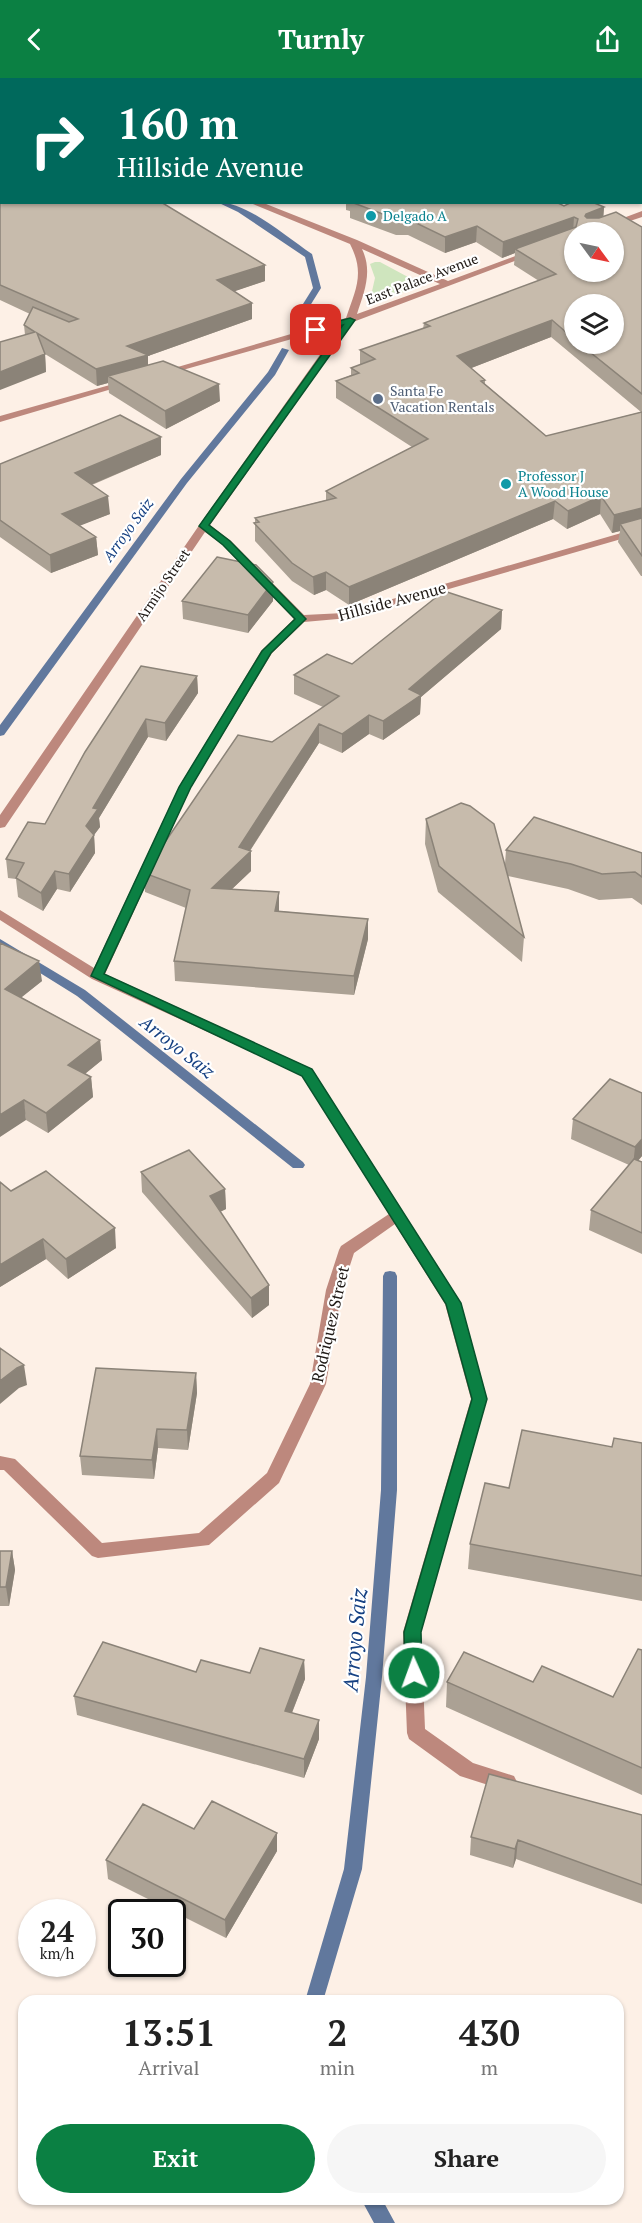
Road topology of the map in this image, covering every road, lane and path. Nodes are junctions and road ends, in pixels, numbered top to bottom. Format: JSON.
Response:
{"nodes":[{"id":1,"x":257,"y":204,"type":"edge"},
{"id":2,"x":642,"y":214,"type":"edge"},
{"id":3,"x":619,"y":222,"type":"edge"},
{"id":4,"x":624,"y":226,"type":"edge"},
{"id":5,"x":630,"y":230,"type":"edge"},
{"id":6,"x":354,"y":242,"type":"junction"},
{"id":7,"x":542,"y":249,"type":"edge"},
{"id":8,"x":446,"y":283,"type":"junction"},
{"id":9,"x":350,"y":320,"type":"junction"},
{"id":10,"x":150,"y":377,"type":"edge"},
{"id":11,"x":138,"y":380,"type":"edge"},
{"id":12,"x":0,"y":419,"type":"edge"},
{"id":13,"x":204,"y":526,"type":"junction"},
{"id":14,"x":642,"y":530,"type":"edge"},
{"id":15,"x":301,"y":619,"type":"junction"},
{"id":16,"x":0,"y":824,"type":"edge"},
{"id":17,"x":0,"y":914,"type":"edge"},
{"id":18,"x":97,"y":976,"type":"junction"},
{"id":19,"x":398,"y":1215,"type":"junction"},
{"id":20,"x":0,"y":1463,"type":"edge"},
{"id":21,"x":521,"y":1786,"type":"edge"}],
"edges":[{"from":1,"to":6,"type":"street"},
{"from":2,"to":3,"type":"street"},
{"from":4,"to":5,"type":"street"},
{"from":6,"to":8,"type":"street"},
{"from":6,"to":9,"type":"street","name":"Armijo Street"},
{"from":7,"to":8,"type":"street","name":"East Palace Avenue"},
{"from":8,"to":9,"type":"street","name":"East Palace Avenue"},
{"from":9,"to":10,"type":"street","name":"East Palace Avenue"},
{"from":9,"to":13,"type":"street","name":"Armijo Street"},
{"from":11,"to":12,"type":"street"},
{"from":13,"to":15,"type":"street"},
{"from":13,"to":16,"type":"street","name":"Armijo Street"},
{"from":14,"to":15,"type":"street","name":"Hillside Avenue"},
{"from":15,"to":18,"type":"street"},
{"from":17,"to":18,"type":"street"},
{"from":18,"to":19,"type":"street"},
{"from":19,"to":20,"type":"street","name":"Rodriquez Street"},
{"from":19,"to":21,"type":"street"}]}
